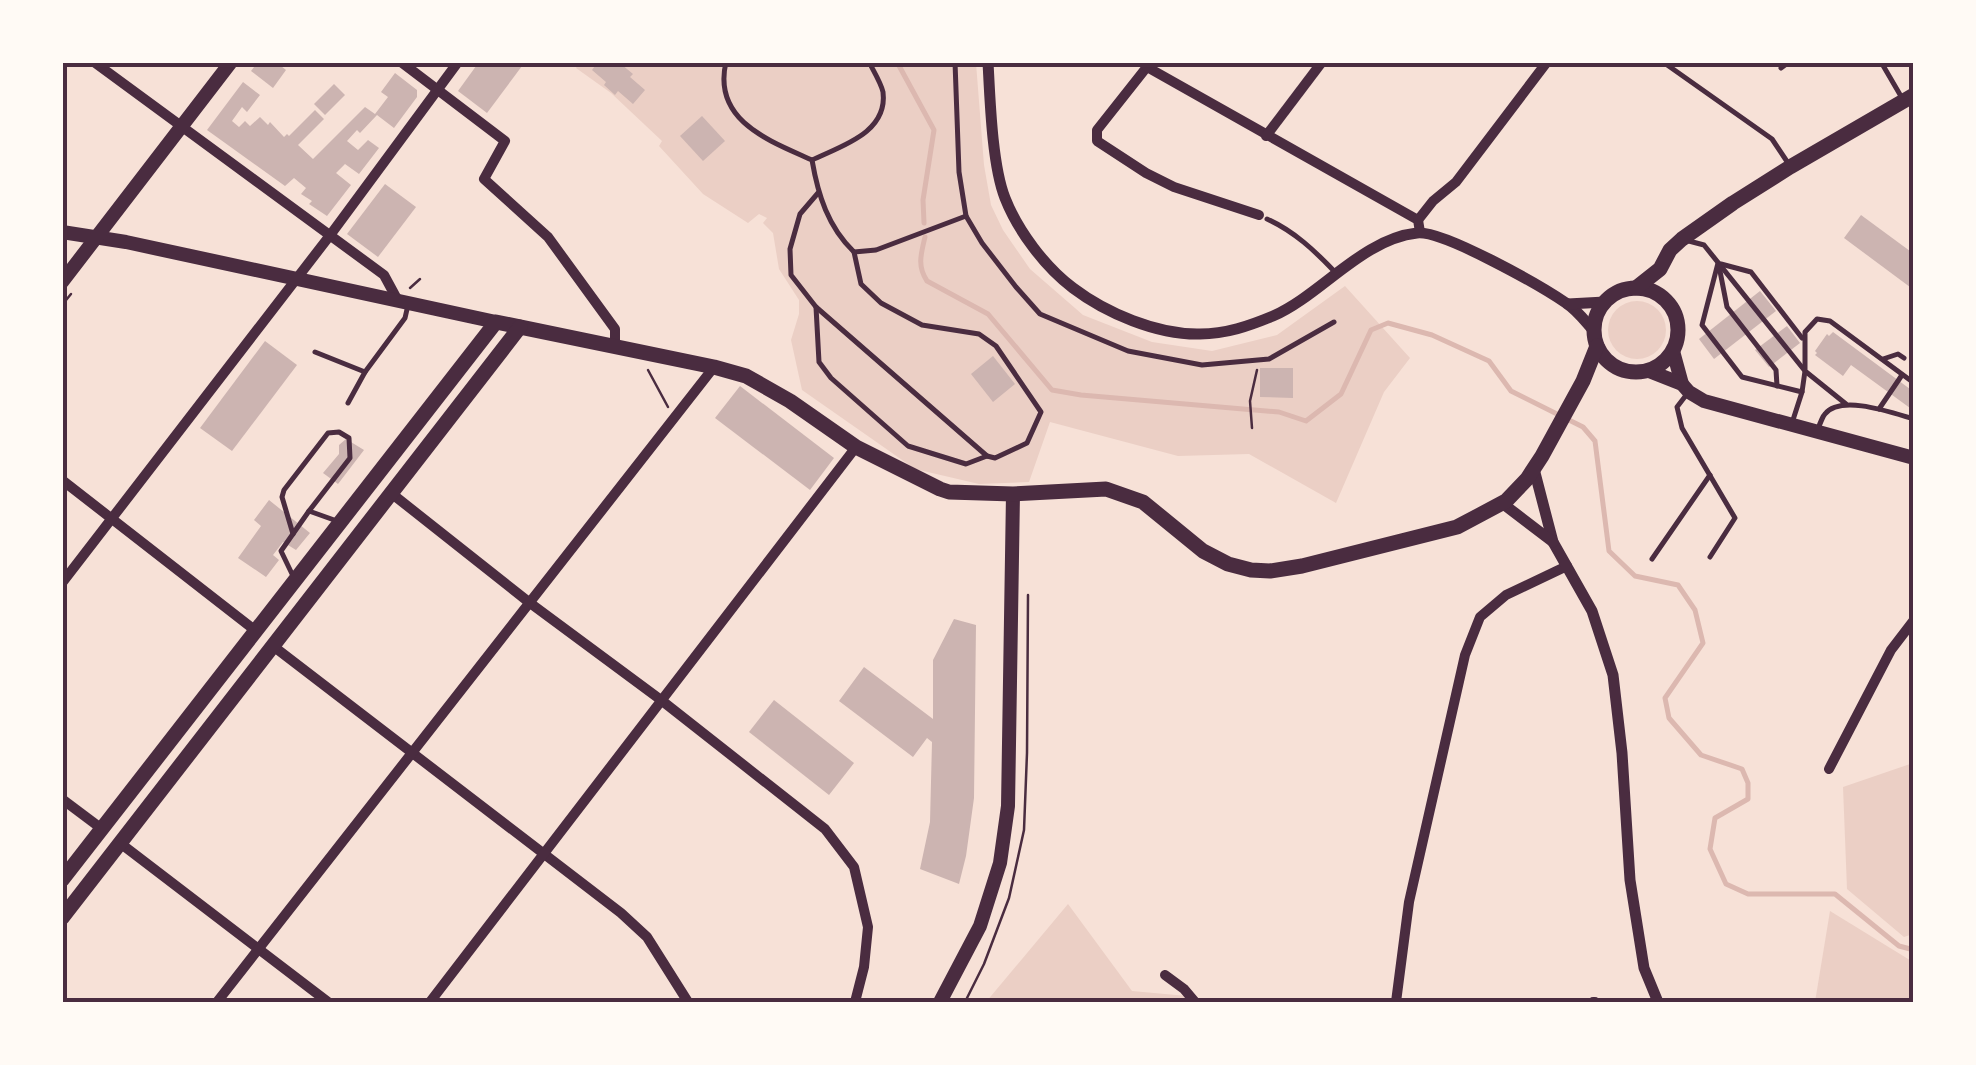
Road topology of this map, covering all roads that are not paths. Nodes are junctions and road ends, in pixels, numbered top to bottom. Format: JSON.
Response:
{"nodes":[{"id":1,"x":94,"y":62,"type":"edge"},
{"id":2,"x":231,"y":62,"type":"edge"},
{"id":3,"x":401,"y":62,"type":"edge"},
{"id":4,"x":458,"y":62,"type":"edge"},
{"id":5,"x":726,"y":62,"type":"edge"},
{"id":6,"x":869,"y":62,"type":"edge"},
{"id":7,"x":955,"y":62,"type":"edge"},
{"id":8,"x":988,"y":62,"type":"edge"},
{"id":9,"x":1322,"y":62,"type":"edge"},
{"id":10,"x":1547,"y":62,"type":"edge"},
{"id":11,"x":1663,"y":62,"type":"edge"},
{"id":12,"x":1789,"y":62,"type":"edge"},
{"id":13,"x":1881,"y":62,"type":"edge"},
{"id":14,"x":1149,"y":65,"type":"edge"},
{"id":15,"x":1781,"y":68,"type":"dead end"},
{"id":16,"x":438,"y":90,"type":"junction"},
{"id":17,"x":1908,"y":98,"type":"edge"},
{"id":18,"x":182,"y":128,"type":"junction"},
{"id":19,"x":1266,"y":136,"type":"junction"},
{"id":20,"x":812,"y":160,"type":"junction"},
{"id":21,"x":1790,"y":166,"type":"junction"},
{"id":22,"x":818,"y":193,"type":"junction"},
{"id":23,"x":966,"y":216,"type":"junction"},
{"id":24,"x":1263,"y":217,"type":"joint"},
{"id":25,"x":1419,"y":226,"type":"junction"},
{"id":26,"x":62,"y":232,"type":"edge"},
{"id":27,"x":332,"y":234,"type":"junction"},
{"id":28,"x":97,"y":237,"type":"junction"},
{"id":29,"x":1682,"y":239,"type":"junction"},
{"id":30,"x":854,"y":252,"type":"junction"},
{"id":31,"x":1718,"y":263,"type":"junction"},
{"id":32,"x":1660,"y":269,"type":"junction"},
{"id":33,"x":1337,"y":274,"type":"junction"},
{"id":34,"x":297,"y":280,"type":"junction"},
{"id":35,"x":62,"y":282,"type":"edge"},
{"id":36,"x":1636,"y":288,"type":"junction"},
{"id":37,"x":1662,"y":297,"type":"junction"},
{"id":38,"x":403,"y":300,"type":"junction"},
{"id":39,"x":1605,"y":302,"type":"junction"},
{"id":40,"x":1568,"y":304,"type":"junction"},
{"id":41,"x":816,"y":308,"type":"junction"},
{"id":42,"x":496,"y":322,"type":"junction"},
{"id":43,"x":1334,"y":322,"type":"dead end"},
{"id":44,"x":520,"y":327,"type":"junction"},
{"id":45,"x":1595,"y":338,"type":"junction"},
{"id":46,"x":1803,"y":339,"type":"junction"},
{"id":47,"x":615,"y":347,"type":"junction"},
{"id":48,"x":1673,"y":351,"type":"junction"},
{"id":49,"x":316,"y":352,"type":"dead end"},
{"id":50,"x":1904,"y":358,"type":"dead end"},
{"id":51,"x":1882,"y":360,"type":"junction"},
{"id":52,"x":714,"y":367,"type":"junction"},
{"id":53,"x":1614,"y":367,"type":"junction"},
{"id":54,"x":1649,"y":371,"type":"junction"},
{"id":55,"x":1804,"y":371,"type":"junction"},
{"id":56,"x":364,"y":372,"type":"junction"},
{"id":57,"x":1902,"y":375,"type":"junction"},
{"id":58,"x":1582,"y":381,"type":"junction"},
{"id":59,"x":1914,"y":383,"type":"edge"},
{"id":60,"x":1777,"y":386,"type":"junction"},
{"id":61,"x":1686,"y":388,"type":"junction"},
{"id":62,"x":1802,"y":392,"type":"junction"},
{"id":63,"x":348,"y":403,"type":"dead end"},
{"id":64,"x":1846,"y":404,"type":"junction"},
{"id":65,"x":1878,"y":409,"type":"junction"},
{"id":66,"x":1914,"y":419,"type":"edge"},
{"id":67,"x":1792,"y":425,"type":"junction"},
{"id":68,"x":1816,"y":432,"type":"junction"},
{"id":69,"x":856,"y":447,"type":"junction"},
{"id":70,"x":986,"y":456,"type":"junction"},
{"id":71,"x":1914,"y":458,"type":"edge"},
{"id":72,"x":1534,"y":469,"type":"junction"},
{"id":73,"x":1710,"y":475,"type":"junction"},
{"id":74,"x":62,"y":480,"type":"edge"},
{"id":75,"x":391,"y":494,"type":"junction"},
{"id":76,"x":1013,"y":494,"type":"junction"},
{"id":77,"x":1502,"y":504,"type":"junction"},
{"id":78,"x":308,"y":511,"type":"junction"},
{"id":79,"x":112,"y":519,"type":"junction"},
{"id":80,"x":340,"y":522,"type":"junction"},
{"id":81,"x":293,"y":534,"type":"junction"},
{"id":82,"x":1553,"y":542,"type":"junction"},
{"id":83,"x":1710,"y":557,"type":"dead end"},
{"id":84,"x":1652,"y":560,"type":"dead end"},
{"id":85,"x":1567,"y":566,"type":"junction"},
{"id":86,"x":296,"y":580,"type":"junction"},
{"id":87,"x":62,"y":584,"type":"edge"},
{"id":88,"x":530,"y":603,"type":"junction"},
{"id":89,"x":1914,"y":620,"type":"edge"},
{"id":90,"x":256,"y":632,"type":"junction"},
{"id":91,"x":273,"y":646,"type":"junction"},
{"id":92,"x":661,"y":700,"type":"junction"},
{"id":93,"x":412,"y":754,"type":"junction"},
{"id":94,"x":1829,"y":769,"type":"dead end"},
{"id":95,"x":62,"y":799,"type":"edge"},
{"id":96,"x":102,"y":829,"type":"junction"},
{"id":97,"x":120,"y":843,"type":"junction"},
{"id":98,"x":543,"y":854,"type":"junction"},
{"id":99,"x":62,"y":880,"type":"edge"},
{"id":100,"x":62,"y":918,"type":"edge"},
{"id":101,"x":258,"y":950,"type":"junction"},
{"id":102,"x":1165,"y":974,"type":"dead end"},
{"id":103,"x":217,"y":1002,"type":"edge"},
{"id":104,"x":328,"y":1002,"type":"edge"},
{"id":105,"x":430,"y":1002,"type":"edge"},
{"id":106,"x":688,"y":1002,"type":"edge"},
{"id":107,"x":855,"y":1002,"type":"edge"},
{"id":108,"x":940,"y":1002,"type":"edge"},
{"id":109,"x":1195,"y":1002,"type":"edge"},
{"id":110,"x":1396,"y":1002,"type":"edge"},
{"id":111,"x":1658,"y":1002,"type":"edge"}],
"edges":[{"from":1,"to":18,"type":"street"},
{"from":2,"to":18,"type":"main road"},
{"from":3,"to":16,"type":"street"},
{"from":4,"to":16,"type":"street"},
{"from":5,"to":20,"type":"lane"},
{"from":6,"to":20,"type":"lane"},
{"from":7,"to":23,"type":"lane"},
{"from":8,"to":33,"type":"street"},
{"from":9,"to":19,"type":"street"},
{"from":10,"to":25,"type":"street"},
{"from":11,"to":21,"type":"lane"},
{"from":12,"to":15,"type":"lane"},
{"from":13,"to":17,"type":"lane"},
{"from":14,"to":19,"type":"street"},
{"from":14,"to":24,"type":"street"},
{"from":16,"to":27,"type":"street"},
{"from":16,"to":47,"type":"street"},
{"from":17,"to":21,"type":"main road"},
{"from":18,"to":27,"type":"street"},
{"from":18,"to":28,"type":"main road"},
{"from":19,"to":25,"type":"street"},
{"from":20,"to":22,"type":"lane"},
{"from":21,"to":29,"type":"main road"},
{"from":22,"to":30,"type":"lane"},
{"from":22,"to":41,"type":"lane"},
{"from":23,"to":30,"type":"lane"},
{"from":23,"to":43,"type":"lane"},
{"from":24,"to":33,"type":"lane"},
{"from":25,"to":33,"type":"street"},
{"from":25,"to":40,"type":"street"},
{"from":26,"to":28,"type":"main road"},
{"from":27,"to":34,"type":"street"},
{"from":27,"to":38,"type":"street"},
{"from":28,"to":34,"type":"main road"},
{"from":28,"to":35,"type":"main road"},
{"from":29,"to":31,"type":"lane"},
{"from":29,"to":32,"type":"main road"},
{"from":30,"to":70,"type":"lane"},
{"from":31,"to":46,"type":"lane"},
{"from":31,"to":55,"type":"lane"},
{"from":31,"to":60,"type":"lane"},
{"from":31,"to":60,"type":"lane"},
{"from":32,"to":36,"type":"main road"},
{"from":32,"to":37,"type":"main road"},
{"from":34,"to":38,"type":"main road"},
{"from":34,"to":79,"type":"street"},
{"from":36,"to":37,"type":"main road"},
{"from":36,"to":39,"type":"main road"},
{"from":37,"to":48,"type":"main road"},
{"from":38,"to":42,"type":"main road"},
{"from":38,"to":56,"type":"lane"},
{"from":39,"to":40,"type":"street"},
{"from":39,"to":45,"type":"main road"},
{"from":40,"to":45,"type":"street"},
{"from":41,"to":70,"type":"lane"},
{"from":41,"to":70,"type":"lane"},
{"from":42,"to":44,"type":"main road"},
{"from":42,"to":80,"type":"main road"},
{"from":44,"to":47,"type":"main road"},
{"from":44,"to":75,"type":"main road"},
{"from":45,"to":53,"type":"main road"},
{"from":45,"to":58,"type":"main road"},
{"from":46,"to":51,"type":"lane"},
{"from":46,"to":55,"type":"lane"},
{"from":47,"to":52,"type":"main road"},
{"from":48,"to":54,"type":"main road"},
{"from":48,"to":61,"type":"main road"},
{"from":49,"to":56,"type":"lane"},
{"from":50,"to":51,"type":"lane"},
{"from":51,"to":57,"type":"lane"},
{"from":52,"to":69,"type":"main road"},
{"from":52,"to":88,"type":"street"},
{"from":53,"to":54,"type":"main road"},
{"from":53,"to":58,"type":"main road"},
{"from":54,"to":61,"type":"main road"},
{"from":55,"to":62,"type":"lane"},
{"from":55,"to":64,"type":"lane"},
{"from":56,"to":63,"type":"lane"},
{"from":57,"to":59,"type":"lane"},
{"from":57,"to":65,"type":"lane"},
{"from":58,"to":72,"type":"main road"},
{"from":60,"to":62,"type":"lane"},
{"from":61,"to":67,"type":"main road"},
{"from":61,"to":73,"type":"lane"},
{"from":62,"to":67,"type":"lane"},
{"from":64,"to":65,"type":"lane"},
{"from":64,"to":68,"type":"lane"},
{"from":65,"to":66,"type":"lane"},
{"from":67,"to":68,"type":"main road"},
{"from":68,"to":71,"type":"main road"},
{"from":69,"to":76,"type":"main road"},
{"from":69,"to":92,"type":"street"},
{"from":72,"to":77,"type":"main road"},
{"from":72,"to":82,"type":"street"},
{"from":73,"to":83,"type":"lane"},
{"from":73,"to":84,"type":"lane"},
{"from":74,"to":79,"type":"street"},
{"from":75,"to":88,"type":"street"},
{"from":75,"to":91,"type":"main road"},
{"from":76,"to":77,"type":"main road"},
{"from":76,"to":108,"type":"main road"},
{"from":77,"to":82,"type":"street"},
{"from":78,"to":80,"type":"lane"},
{"from":78,"to":81,"type":"lane"},
{"from":78,"to":81,"type":"lane"},
{"from":79,"to":87,"type":"street"},
{"from":79,"to":90,"type":"street"},
{"from":80,"to":86,"type":"main road"},
{"from":81,"to":86,"type":"lane"},
{"from":82,"to":85,"type":"street"},
{"from":85,"to":110,"type":"street"},
{"from":85,"to":111,"type":"street"},
{"from":86,"to":90,"type":"main road"},
{"from":88,"to":92,"type":"street"},
{"from":88,"to":93,"type":"street"},
{"from":89,"to":94,"type":"street"},
{"from":90,"to":96,"type":"main road"},
{"from":91,"to":93,"type":"street"},
{"from":91,"to":97,"type":"main road"},
{"from":92,"to":98,"type":"street"},
{"from":92,"to":107,"type":"street"},
{"from":93,"to":98,"type":"street"},
{"from":93,"to":101,"type":"street"},
{"from":95,"to":96,"type":"street"},
{"from":96,"to":99,"type":"main road"},
{"from":97,"to":100,"type":"main road"},
{"from":97,"to":101,"type":"street"},
{"from":98,"to":105,"type":"street"},
{"from":98,"to":106,"type":"street"},
{"from":101,"to":103,"type":"street"},
{"from":101,"to":104,"type":"street"},
{"from":102,"to":109,"type":"street"}]}
